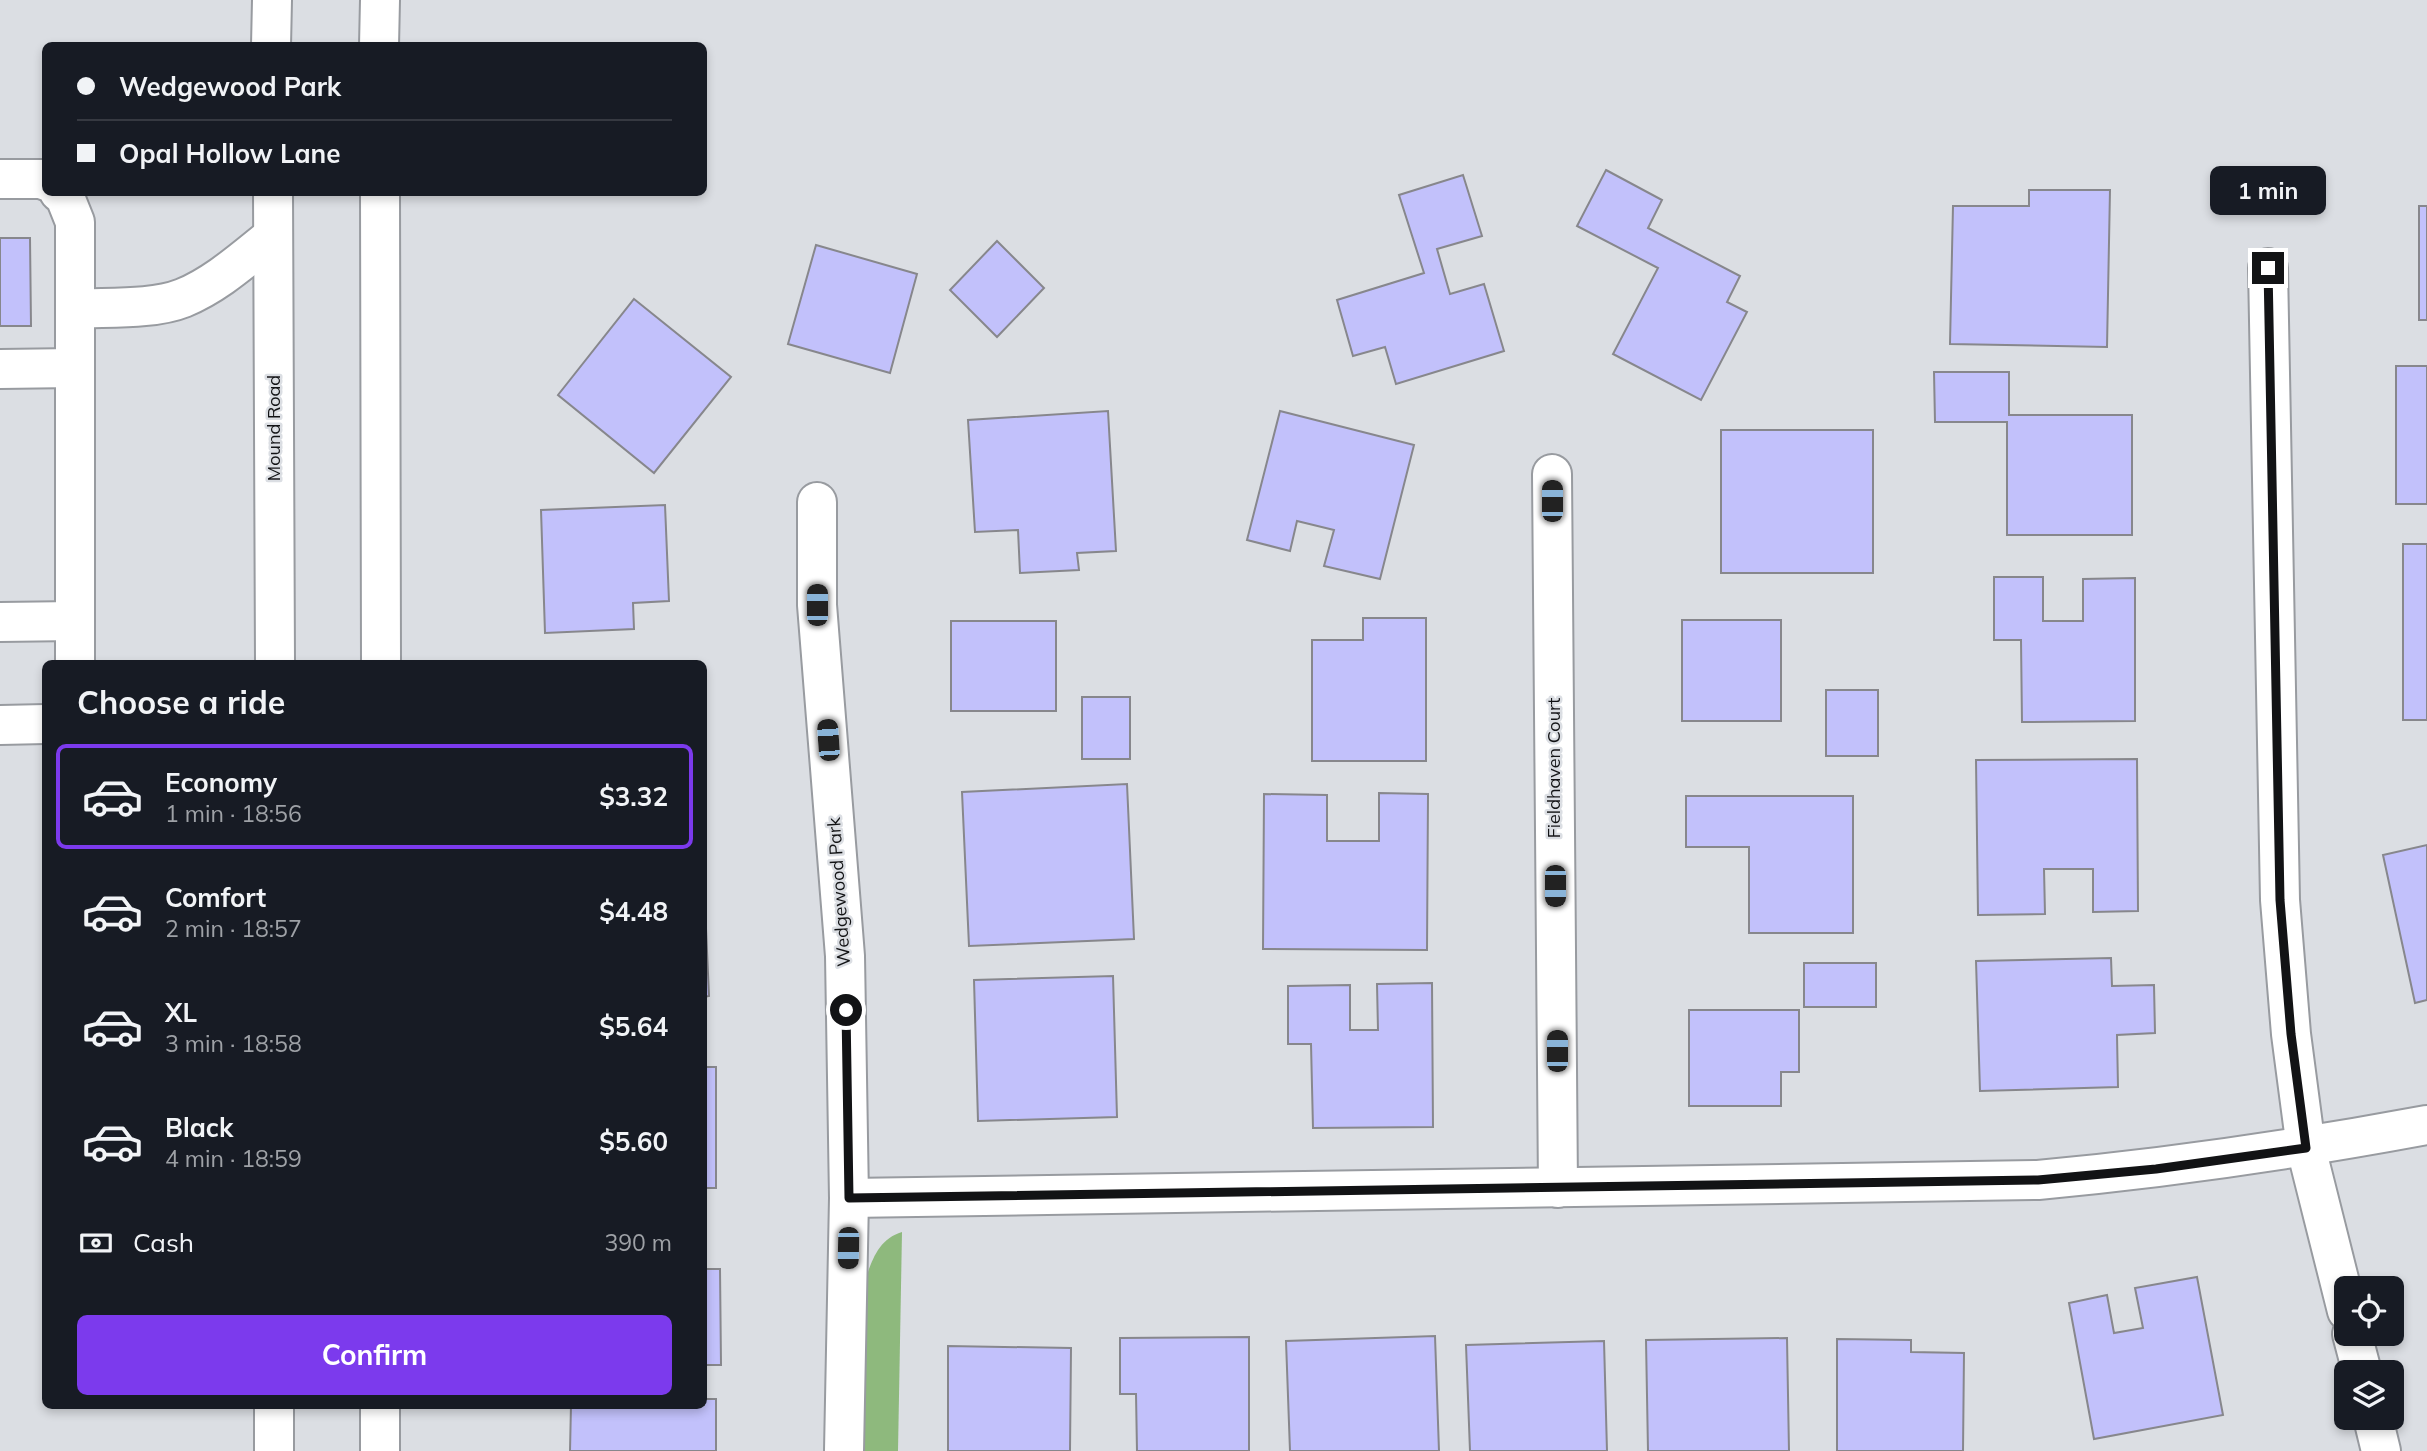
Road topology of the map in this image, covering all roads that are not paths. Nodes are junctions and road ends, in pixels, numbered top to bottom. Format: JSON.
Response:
{"nodes":[{"id":1,"x":272,"y":0,"type":"edge"},
{"id":2,"x":380,"y":0,"type":"edge"},
{"id":3,"x":271,"y":42,"type":"edge"},
{"id":4,"x":379,"y":42,"type":"edge"},
{"id":5,"x":0,"y":178,"type":"edge"},
{"id":6,"x":42,"y":178,"type":"edge"},
{"id":7,"x":64,"y":196,"type":"edge"},
{"id":8,"x":273,"y":196,"type":"edge"},
{"id":9,"x":380,"y":196,"type":"edge"},
{"id":10,"x":273,"y":236,"type":"junction"},
{"id":11,"x":2268,"y":268,"type":"dead end"},
{"id":12,"x":75,"y":309,"type":"junction"},
{"id":13,"x":75,"y":368,"type":"junction"},
{"id":14,"x":0,"y":369,"type":"edge"},
{"id":15,"x":1552,"y":474,"type":"dead end"},
{"id":16,"x":817,"y":502,"type":"dead end"},
{"id":17,"x":75,"y":621,"type":"junction"},
{"id":18,"x":0,"y":622,"type":"edge"},
{"id":19,"x":75,"y":660,"type":"edge"},
{"id":20,"x":275,"y":660,"type":"edge"},
{"id":21,"x":381,"y":660,"type":"edge"},
{"id":22,"x":42,"y":724,"type":"edge"},
{"id":23,"x":0,"y":725,"type":"edge"},
{"id":24,"x":2427,"y":1125,"type":"edge"},
{"id":25,"x":2306,"y":1148,"type":"junction"},
{"id":26,"x":1558,"y":1188,"type":"junction"},
{"id":27,"x":849,"y":1198,"type":"junction"},
{"id":28,"x":2338,"y":1276,"type":"edge"},
{"id":29,"x":274,"y":1409,"type":"edge"},
{"id":30,"x":380,"y":1409,"type":"edge"},
{"id":31,"x":2376,"y":1430,"type":"edge"},
{"id":32,"x":274,"y":1451,"type":"edge"},
{"id":33,"x":380,"y":1451,"type":"edge"},
{"id":34,"x":844,"y":1451,"type":"edge"},
{"id":35,"x":2381,"y":1451,"type":"edge"}],
"edges":[{"from":1,"to":3,"type":"street"},
{"from":2,"to":4,"type":"street"},
{"from":5,"to":6,"type":"street"},
{"from":7,"to":12,"type":"street"},
{"from":8,"to":10,"type":"street","name":"Mound Road"},
{"from":9,"to":21,"type":"street"},
{"from":10,"to":12,"type":"street"},
{"from":10,"to":20,"type":"street","name":"Mound Road"},
{"from":11,"to":25,"type":"street"},
{"from":12,"to":13,"type":"street"},
{"from":13,"to":14,"type":"street"},
{"from":13,"to":17,"type":"street"},
{"from":15,"to":26,"type":"street","name":"Fieldhaven Court"},
{"from":16,"to":27,"type":"street","name":"Wedgewood Park"},
{"from":17,"to":18,"type":"street"},
{"from":17,"to":19,"type":"street"},
{"from":22,"to":23,"type":"street"},
{"from":24,"to":25,"type":"street"},
{"from":25,"to":26,"type":"street"},
{"from":25,"to":28,"type":"street"},
{"from":26,"to":27,"type":"street"},
{"from":27,"to":34,"type":"street","name":"Wedgewood Park"},
{"from":29,"to":32,"type":"street"},
{"from":30,"to":33,"type":"street"},
{"from":31,"to":35,"type":"street"}]}
